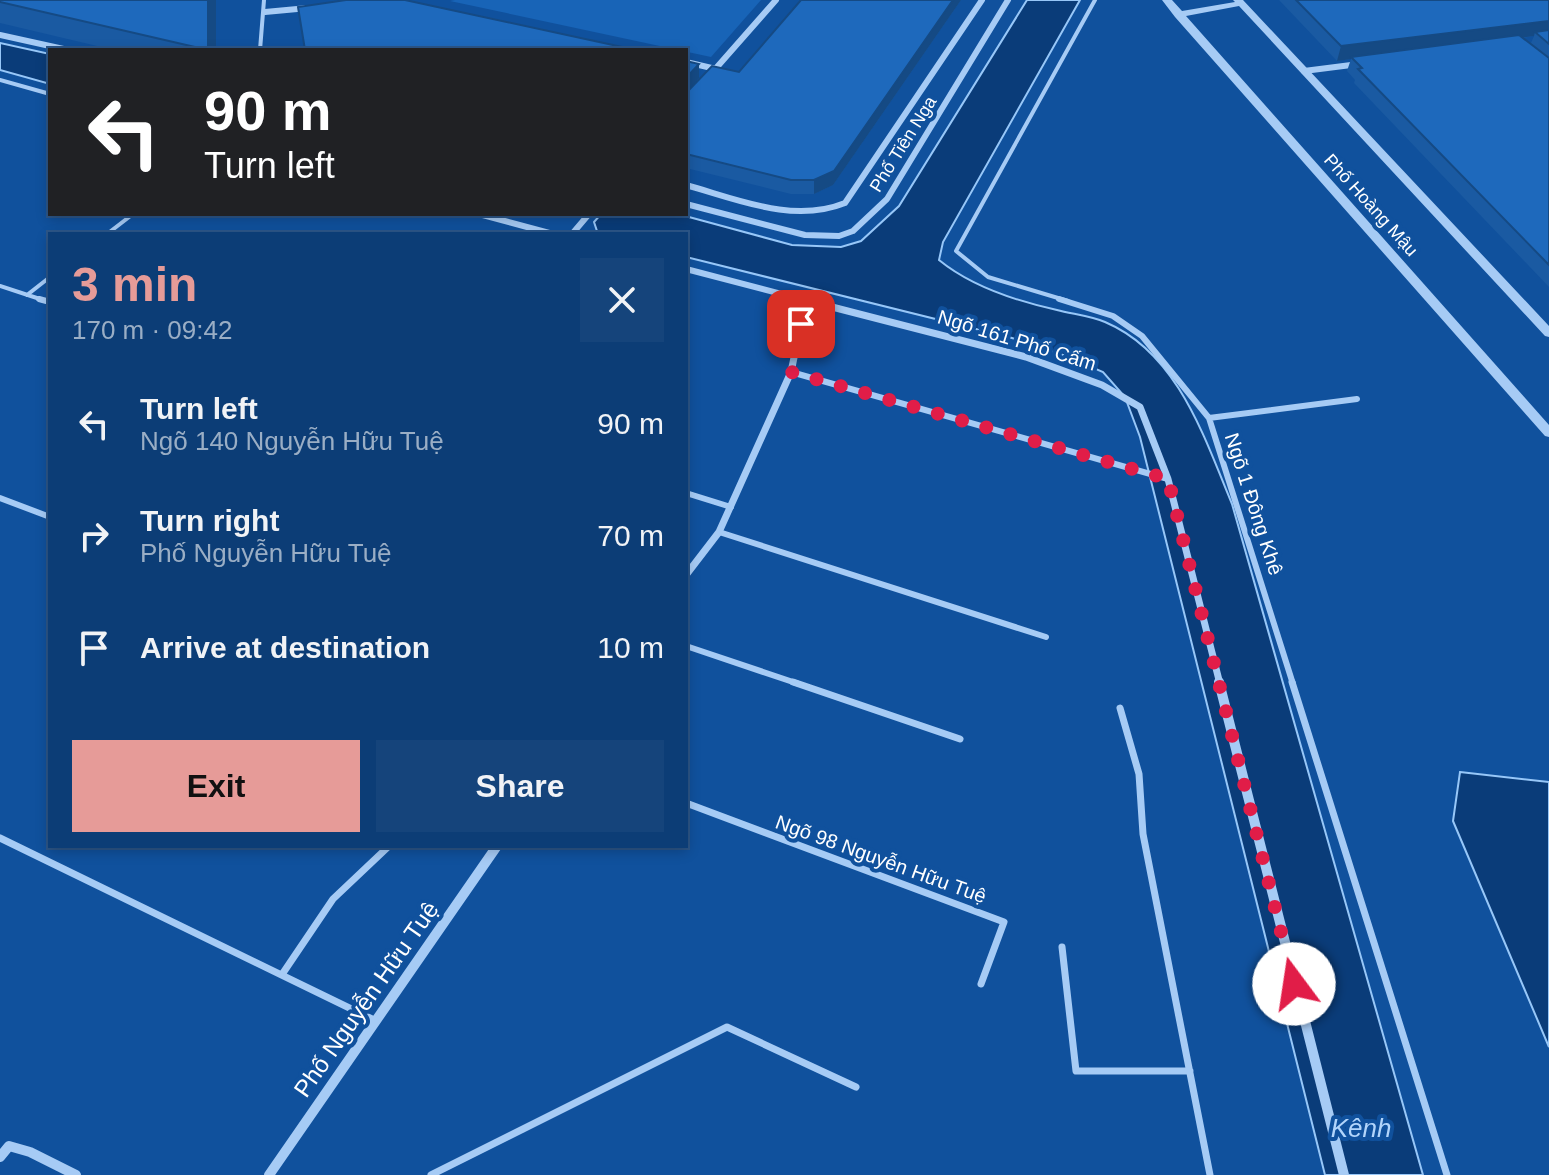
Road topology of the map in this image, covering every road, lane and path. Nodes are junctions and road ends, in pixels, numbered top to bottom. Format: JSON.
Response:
{"nodes":[{"id":1,"x":264,"y":0,"type":"edge"},
{"id":2,"x":776,"y":0,"type":"edge"},
{"id":3,"x":982,"y":0,"type":"edge"},
{"id":4,"x":1008,"y":0,"type":"edge"},
{"id":5,"x":1095,"y":0,"type":"edge"},
{"id":6,"x":1167,"y":0,"type":"edge"},
{"id":7,"x":1240,"y":2,"type":"edge"},
{"id":8,"x":310,"y":7,"type":"edge"},
{"id":9,"x":265,"y":12,"type":"junction"},
{"id":10,"x":1178,"y":15,"type":"junction"},
{"id":11,"x":0,"y":35,"type":"edge"},
{"id":12,"x":59,"y":48,"type":"edge"},
{"id":13,"x":260,"y":48,"type":"edge"},
{"id":14,"x":688,"y":62,"type":"edge"},
{"id":15,"x":1365,"y":63,"type":"edge"},
{"id":16,"x":716,"y":69,"type":"junction"},
{"id":17,"x":1304,"y":71,"type":"junction"},
{"id":18,"x":0,"y":80,"type":"edge"},
{"id":19,"x":706,"y":80,"type":"edge"},
{"id":20,"x":48,"y":93,"type":"edge"},
{"id":21,"x":688,"y":186,"type":"edge"},
{"id":22,"x":688,"y":205,"type":"edge"},
{"id":23,"x":130,"y":216,"type":"edge"},
{"id":24,"x":486,"y":216,"type":"edge"},
{"id":25,"x":587,"y":216,"type":"edge"},
{"id":26,"x":110,"y":232,"type":"edge"},
{"id":27,"x":546,"y":232,"type":"edge"},
{"id":28,"x":574,"y":232,"type":"edge"},
{"id":29,"x":688,"y":270,"type":"edge"},
{"id":30,"x":48,"y":279,"type":"edge"},
{"id":31,"x":0,"y":286,"type":"edge"},
{"id":32,"x":27,"y":295,"type":"junction"},
{"id":33,"x":806,"y":300,"type":"junction"},
{"id":34,"x":48,"y":301,"type":"edge"},
{"id":35,"x":1549,"y":333,"type":"edge"},
{"id":36,"x":791,"y":372,"type":"junction"},
{"id":37,"x":1357,"y":399,"type":"dead end"},
{"id":38,"x":1209,"y":418,"type":"junction"},
{"id":39,"x":1549,"y":433,"type":"edge"},
{"id":40,"x":1168,"y":479,"type":"junction"},
{"id":41,"x":688,"y":494,"type":"edge"},
{"id":42,"x":0,"y":498,"type":"edge"},
{"id":43,"x":731,"y":507,"type":"junction"},
{"id":44,"x":48,"y":516,"type":"edge"},
{"id":45,"x":719,"y":532,"type":"junction"},
{"id":46,"x":688,"y":572,"type":"edge"},
{"id":47,"x":1046,"y":637,"type":"dead end"},
{"id":48,"x":688,"y":647,"type":"edge"},
{"id":49,"x":1120,"y":708,"type":"dead end"},
{"id":50,"x":960,"y":739,"type":"dead end"},
{"id":51,"x":688,"y":804,"type":"edge"},
{"id":52,"x":0,"y":838,"type":"edge"},
{"id":53,"x":387,"y":848,"type":"edge"},
{"id":54,"x":496,"y":848,"type":"edge"},
{"id":55,"x":1062,"y":947,"type":"dead end"},
{"id":56,"x":283,"y":973,"type":"junction"},
{"id":57,"x":981,"y":984,"type":"dead end"},
{"id":58,"x":374,"y":1020,"type":"junction"},
{"id":59,"x":1190,"y":1071,"type":"junction"},
{"id":60,"x":856,"y":1087,"type":"dead end"},
{"id":61,"x":0,"y":1157,"type":"edge"},
{"id":62,"x":76,"y":1175,"type":"edge"},
{"id":63,"x":269,"y":1175,"type":"edge"},
{"id":64,"x":431,"y":1175,"type":"edge"},
{"id":65,"x":1210,"y":1175,"type":"edge"},
{"id":66,"x":1344,"y":1175,"type":"edge"},
{"id":67,"x":1447,"y":1175,"type":"edge"}],
"edges":[{"from":1,"to":9,"type":"lane"},
{"from":2,"to":16,"type":"street"},
{"from":3,"to":21,"type":"street","name":"Phố Tiên Nga"},
{"from":4,"to":22,"type":"street","name":"Phố Tiên Nga"},
{"from":5,"to":38,"type":"lane","name":"Ngõ 1 Đông Khê"},
{"from":6,"to":10,"type":"street","name":"Phố Hoàng Mậu"},
{"from":7,"to":10,"type":"street"},
{"from":7,"to":17,"type":"street"},
{"from":8,"to":9,"type":"street"},
{"from":9,"to":13,"type":"lane"},
{"from":10,"to":39,"type":"street","name":"Phố Hoàng Mậu"},
{"from":11,"to":12,"type":"street"},
{"from":14,"to":16,"type":"street"},
{"from":15,"to":17,"type":"street"},
{"from":16,"to":19,"type":"street"},
{"from":17,"to":35,"type":"street"},
{"from":18,"to":20,"type":"lane"},
{"from":23,"to":26,"type":"lane"},
{"from":24,"to":27,"type":"street"},
{"from":25,"to":28,"type":"street"},
{"from":29,"to":33,"type":"street","name":"Ngõ 161 Phố Cấm"},
{"from":30,"to":32,"type":"lane"},
{"from":31,"to":32,"type":"lane"},
{"from":32,"to":34,"type":"lane"},
{"from":33,"to":36,"type":"street"},
{"from":33,"to":40,"type":"street","name":"Ngõ 161 Phố Cấm"},
{"from":36,"to":40,"type":"lane"},
{"from":36,"to":43,"type":"street"},
{"from":37,"to":38,"type":"lane"},
{"from":38,"to":67,"type":"lane","name":"Ngõ 1 Đông Khê"},
{"from":40,"to":66,"type":"street","name":"Ngõ 161 Phố Cấm"},
{"from":41,"to":43,"type":"lane"},
{"from":42,"to":44,"type":"lane"},
{"from":43,"to":45,"type":"street"},
{"from":45,"to":46,"type":"street"},
{"from":45,"to":47,"type":"lane"},
{"from":48,"to":50,"type":"lane"},
{"from":49,"to":59,"type":"lane"},
{"from":51,"to":57,"type":"lane","name":"Ngõ 98 Nguyễn Hữu Tuệ"},
{"from":52,"to":56,"type":"lane"},
{"from":53,"to":56,"type":"lane"},
{"from":54,"to":58,"type":"street","name":"Phố Nguyễn Hữu Tuệ"},
{"from":55,"to":59,"type":"lane"},
{"from":56,"to":58,"type":"lane"},
{"from":58,"to":63,"type":"street","name":"Phố Nguyễn Hữu Tuệ"},
{"from":59,"to":65,"type":"lane"},
{"from":60,"to":64,"type":"lane"},
{"from":61,"to":62,"type":"street"}]}
